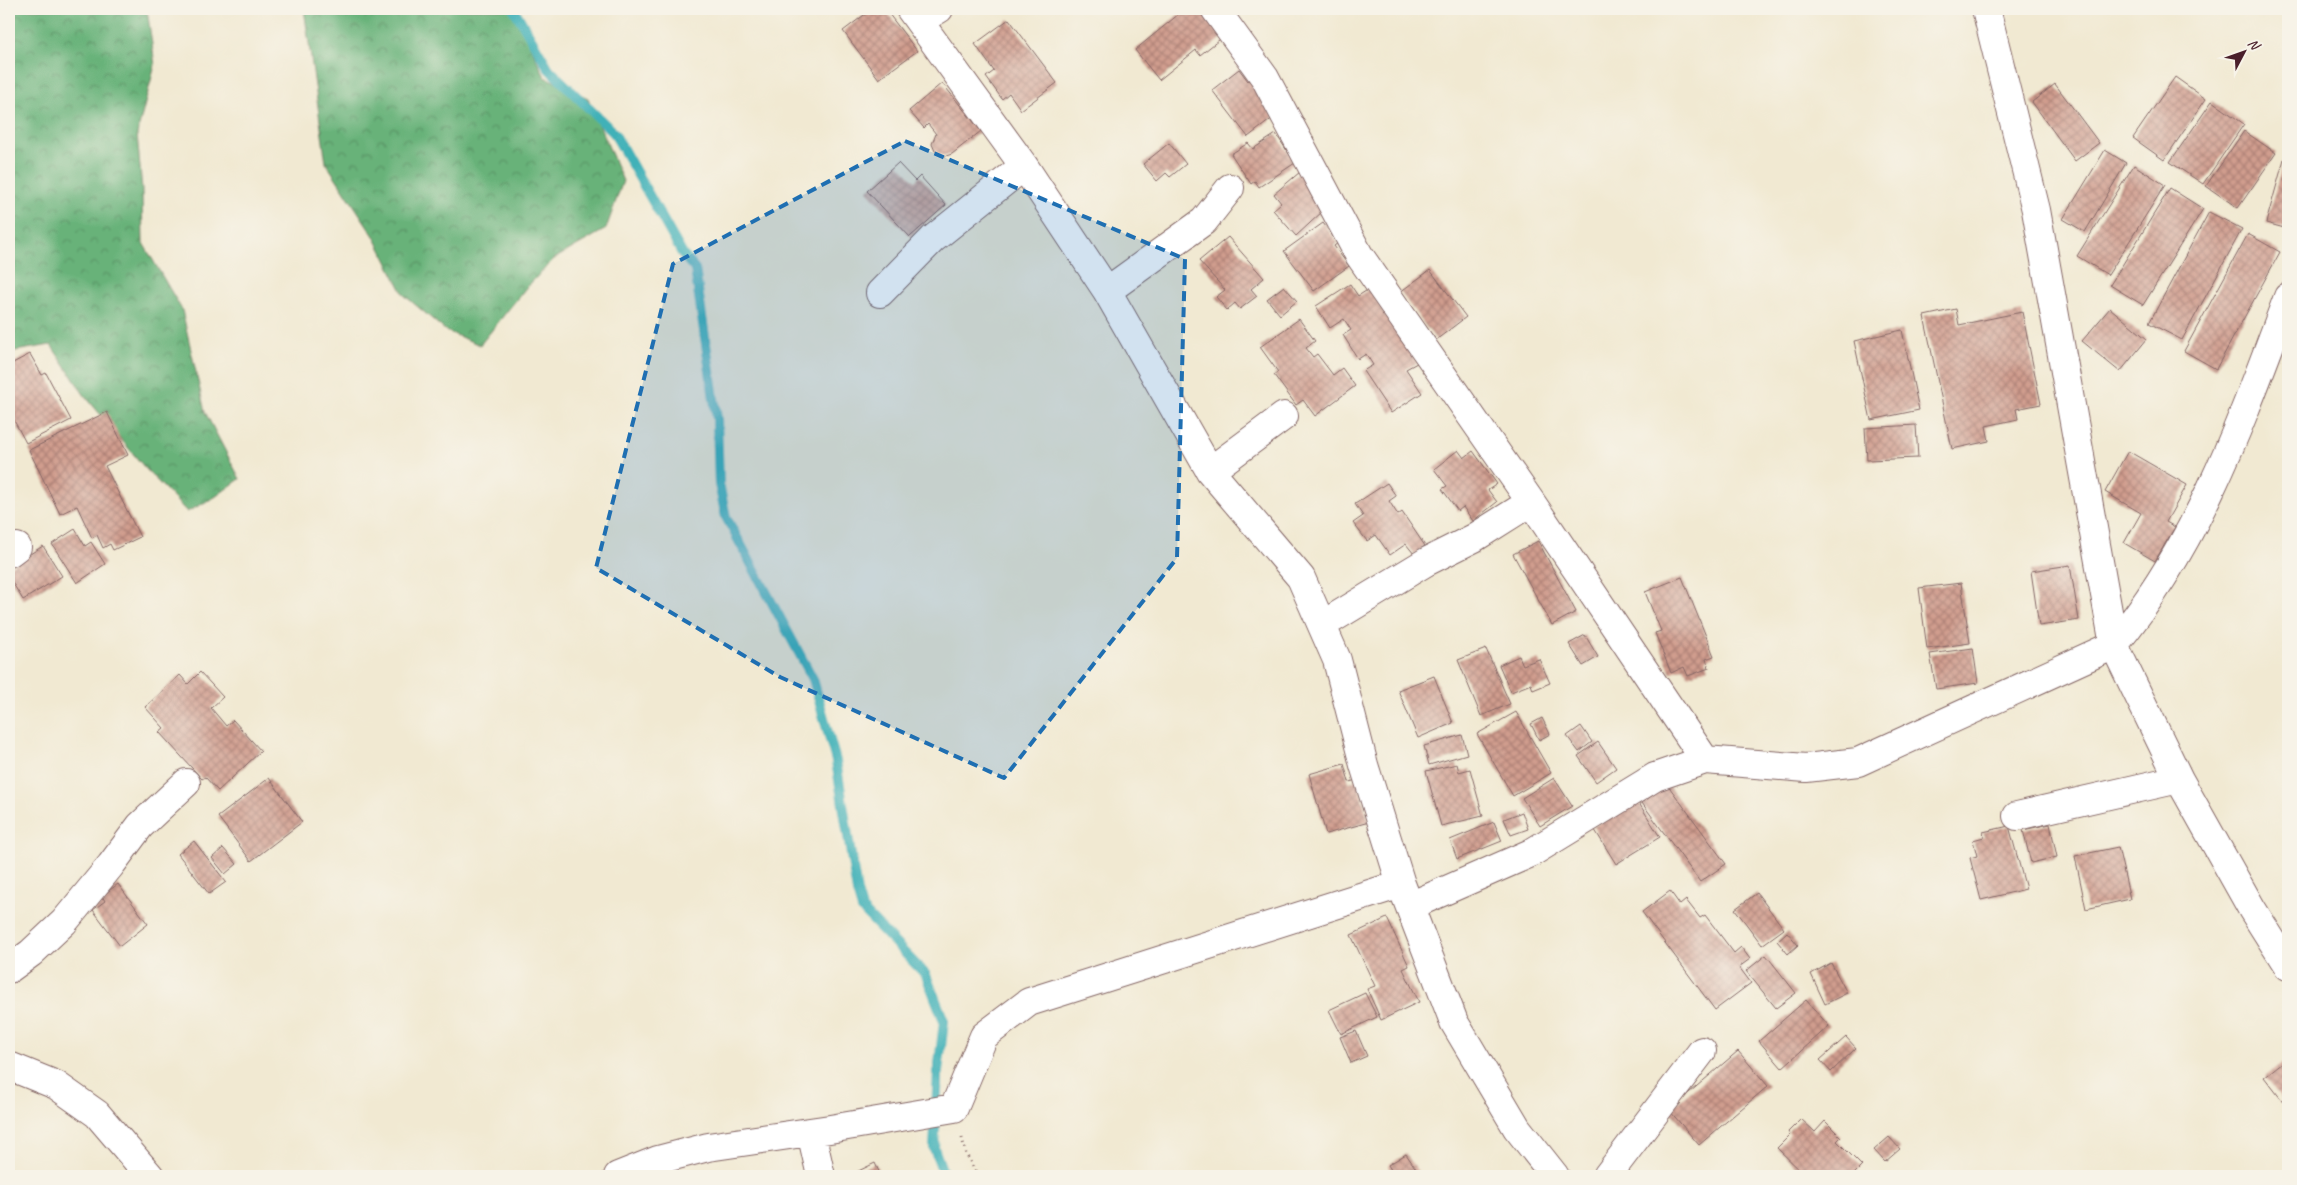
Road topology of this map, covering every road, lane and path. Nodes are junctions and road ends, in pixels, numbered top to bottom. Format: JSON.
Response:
{"nodes":[{"id":1,"x":1214,"y":9,"type":"edge"},
{"id":2,"x":1986,"y":9,"type":"edge"},
{"id":3,"x":923,"y":13,"type":"edge"},
{"id":4,"x":1024,"y":166,"type":"junction"},
{"id":5,"x":1230,"y":188,"type":"dead end"},
{"id":6,"x":1107,"y":291,"type":"junction"},
{"id":7,"x":880,"y":293,"type":"dead end"},
{"id":8,"x":2288,"y":297,"type":"edge"},
{"id":9,"x":1284,"y":416,"type":"dead end"},
{"id":10,"x":1210,"y":471,"type":"junction"},
{"id":11,"x":1531,"y":502,"type":"junction"},
{"id":12,"x":1322,"y":626,"type":"junction"},
{"id":13,"x":2114,"y":645,"type":"junction"},
{"id":14,"x":1705,"y":760,"type":"junction"},
{"id":15,"x":2179,"y":779,"type":"junction"},
{"id":16,"x":186,"y":784,"type":"dead end"},
{"id":17,"x":2017,"y":816,"type":"dead end"},
{"id":18,"x":1405,"y":895,"type":"junction"},
{"id":19,"x":2288,"y":966,"type":"edge"},
{"id":20,"x":9,"y":969,"type":"edge"},
{"id":21,"x":1702,"y":1051,"type":"dead end"},
{"id":22,"x":9,"y":1066,"type":"edge"},
{"id":23,"x":954,"y":1108,"type":"junction"},
{"id":24,"x":811,"y":1132,"type":"junction"},
{"id":25,"x":150,"y":1176,"type":"edge"},
{"id":26,"x":618,"y":1176,"type":"edge"},
{"id":27,"x":821,"y":1176,"type":"edge"},
{"id":28,"x":978,"y":1176,"type":"edge"},
{"id":29,"x":1555,"y":1176,"type":"edge"},
{"id":30,"x":1607,"y":1176,"type":"edge"}],
"edges":[{"from":1,"to":11,"type":"street"},
{"from":2,"to":13,"type":"street"},
{"from":3,"to":4,"type":"street"},
{"from":4,"to":6,"type":"street"},
{"from":4,"to":7,"type":"street"},
{"from":5,"to":6,"type":"street"},
{"from":6,"to":10,"type":"street"},
{"from":8,"to":13,"type":"street"},
{"from":9,"to":10,"type":"street"},
{"from":10,"to":12,"type":"street"},
{"from":11,"to":12,"type":"street"},
{"from":11,"to":14,"type":"street"},
{"from":12,"to":18,"type":"street"},
{"from":13,"to":14,"type":"street"},
{"from":13,"to":15,"type":"street"},
{"from":14,"to":18,"type":"street"},
{"from":15,"to":17,"type":"street"},
{"from":15,"to":19,"type":"street"},
{"from":16,"to":20,"type":"street"},
{"from":18,"to":23,"type":"street"},
{"from":18,"to":29,"type":"street"},
{"from":21,"to":30,"type":"street"},
{"from":22,"to":25,"type":"street"},
{"from":23,"to":24,"type":"street"},
{"from":23,"to":28,"type":"path"},
{"from":24,"to":26,"type":"street"},
{"from":24,"to":27,"type":"street"}]}
